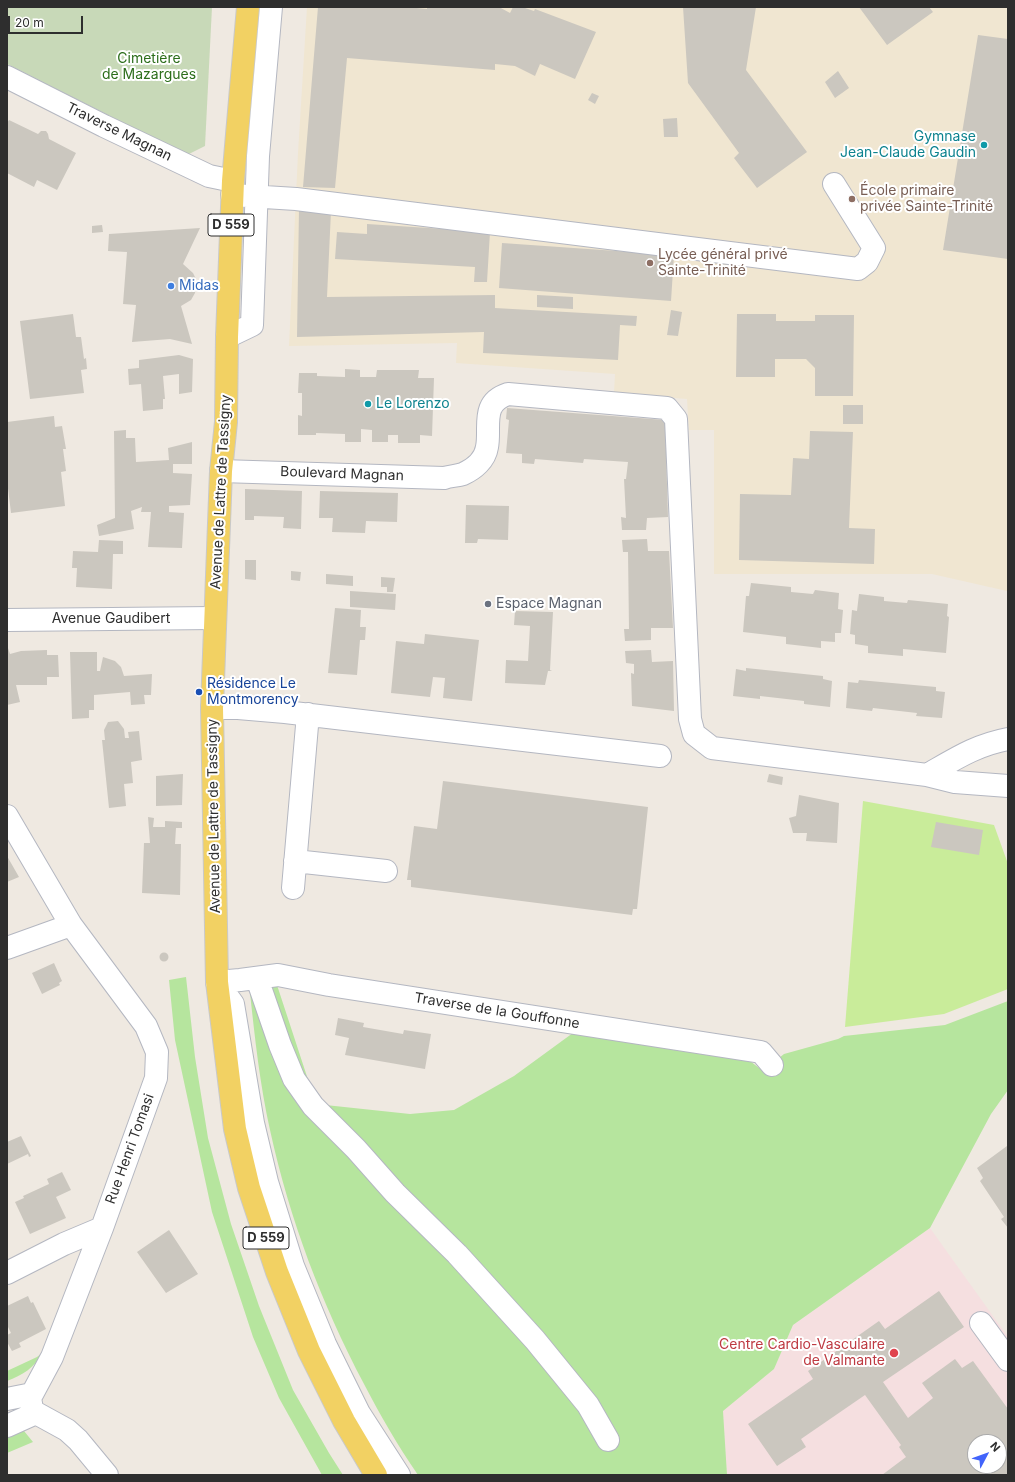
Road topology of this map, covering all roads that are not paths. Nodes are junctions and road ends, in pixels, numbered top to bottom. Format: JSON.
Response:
{"nodes":[{"id":1,"x":248,"y":7,"type":"edge"},
{"id":2,"x":271,"y":7,"type":"edge"},
{"id":3,"x":7,"y":77,"type":"edge"},
{"id":4,"x":834,"y":184,"type":"dead end"},
{"id":5,"x":233,"y":188,"type":"junction"},
{"id":6,"x":256,"y":196,"type":"junction"},
{"id":7,"x":227,"y":337,"type":"junction"},
{"id":8,"x":221,"y":471,"type":"junction"},
{"id":9,"x":215,"y":618,"type":"junction"},
{"id":10,"x":7,"y":620,"type":"edge"},
{"id":11,"x":212,"y":708,"type":"junction"},
{"id":12,"x":308,"y":714,"type":"junction"},
{"id":13,"x":1008,"y":739,"type":"edge"},
{"id":14,"x":660,"y":756,"type":"dead end"},
{"id":15,"x":927,"y":775,"type":"junction"},
{"id":16,"x":1008,"y":786,"type":"edge"},
{"id":17,"x":7,"y":816,"type":"edge"},
{"id":18,"x":294,"y":861,"type":"junction"},
{"id":19,"x":386,"y":871,"type":"dead end"},
{"id":20,"x":292,"y":888,"type":"dead end"},
{"id":21,"x":71,"y":925,"type":"junction"},
{"id":22,"x":7,"y":948,"type":"edge"},
{"id":23,"x":256,"y":978,"type":"junction"},
{"id":24,"x":217,"y":982,"type":"junction"},
{"id":25,"x":772,"y":1065,"type":"dead end"},
{"id":26,"x":102,"y":1228,"type":"junction"},
{"id":27,"x":7,"y":1273,"type":"edge"},
{"id":28,"x":981,"y":1323,"type":"dead end"},
{"id":29,"x":1008,"y":1360,"type":"edge"},
{"id":30,"x":7,"y":1399,"type":"edge"},
{"id":31,"x":34,"y":1404,"type":"junction"},
{"id":32,"x":7,"y":1426,"type":"edge"},
{"id":33,"x":608,"y":1440,"type":"dead end"},
{"id":34,"x":107,"y":1475,"type":"edge"},
{"id":35,"x":376,"y":1475,"type":"edge"},
{"id":36,"x":399,"y":1475,"type":"edge"}],
"edges":[{"from":1,"to":5,"type":"main road","name":"Avenue de Lattre de Tassigny","number":"D 559"},
{"from":2,"to":6,"type":"street"},
{"from":3,"to":5,"type":"street","name":"Traverse Magnan"},
{"from":4,"to":6,"type":"street","name":"Traverse Magnan"},
{"from":5,"to":6,"type":"street","name":"Traverse Magnan"},
{"from":5,"to":7,"type":"main road","name":"Avenue de Lattre de Tassigny","number":"D 559"},
{"from":6,"to":7,"type":"street"},
{"from":7,"to":8,"type":"main road","name":"Avenue de Lattre de Tassigny","number":"D 559"},
{"from":8,"to":9,"type":"main road","name":"Avenue de Lattre de Tassigny","number":"D 559"},
{"from":8,"to":15,"type":"street","name":"Boulevard Magnan"},
{"from":9,"to":10,"type":"street","name":"Avenue Gaudibert"},
{"from":9,"to":11,"type":"main road","name":"Avenue de Lattre de Tassigny","number":"D 559"},
{"from":11,"to":12,"type":"street"},
{"from":11,"to":24,"type":"main road","name":"Avenue de Lattre de Tassigny","number":"D 559"},
{"from":12,"to":14,"type":"street"},
{"from":12,"to":18,"type":"street"},
{"from":13,"to":15,"type":"street"},
{"from":15,"to":16,"type":"street"},
{"from":17,"to":21,"type":"street","name":"Rue Henri Tomasi"},
{"from":18,"to":19,"type":"street"},
{"from":18,"to":20,"type":"street"},
{"from":21,"to":22,"type":"street"},
{"from":21,"to":26,"type":"street","name":"Rue Henri Tomasi"},
{"from":23,"to":24,"type":"street","name":"Traverse de la Gouffonne"},
{"from":23,"to":25,"type":"street","name":"Traverse de la Gouffonne"},
{"from":23,"to":33,"type":"street"},
{"from":24,"to":35,"type":"main road","name":"Avenue de Lattre de Tassigny","number":"D 559"},
{"from":24,"to":36,"type":"street"},
{"from":26,"to":27,"type":"street"},
{"from":26,"to":31,"type":"street","name":"Rue Henri Tomasi"},
{"from":28,"to":29,"type":"street"},
{"from":30,"to":31,"type":"street"},
{"from":31,"to":32,"type":"street"},
{"from":31,"to":34,"type":"street"}]}
